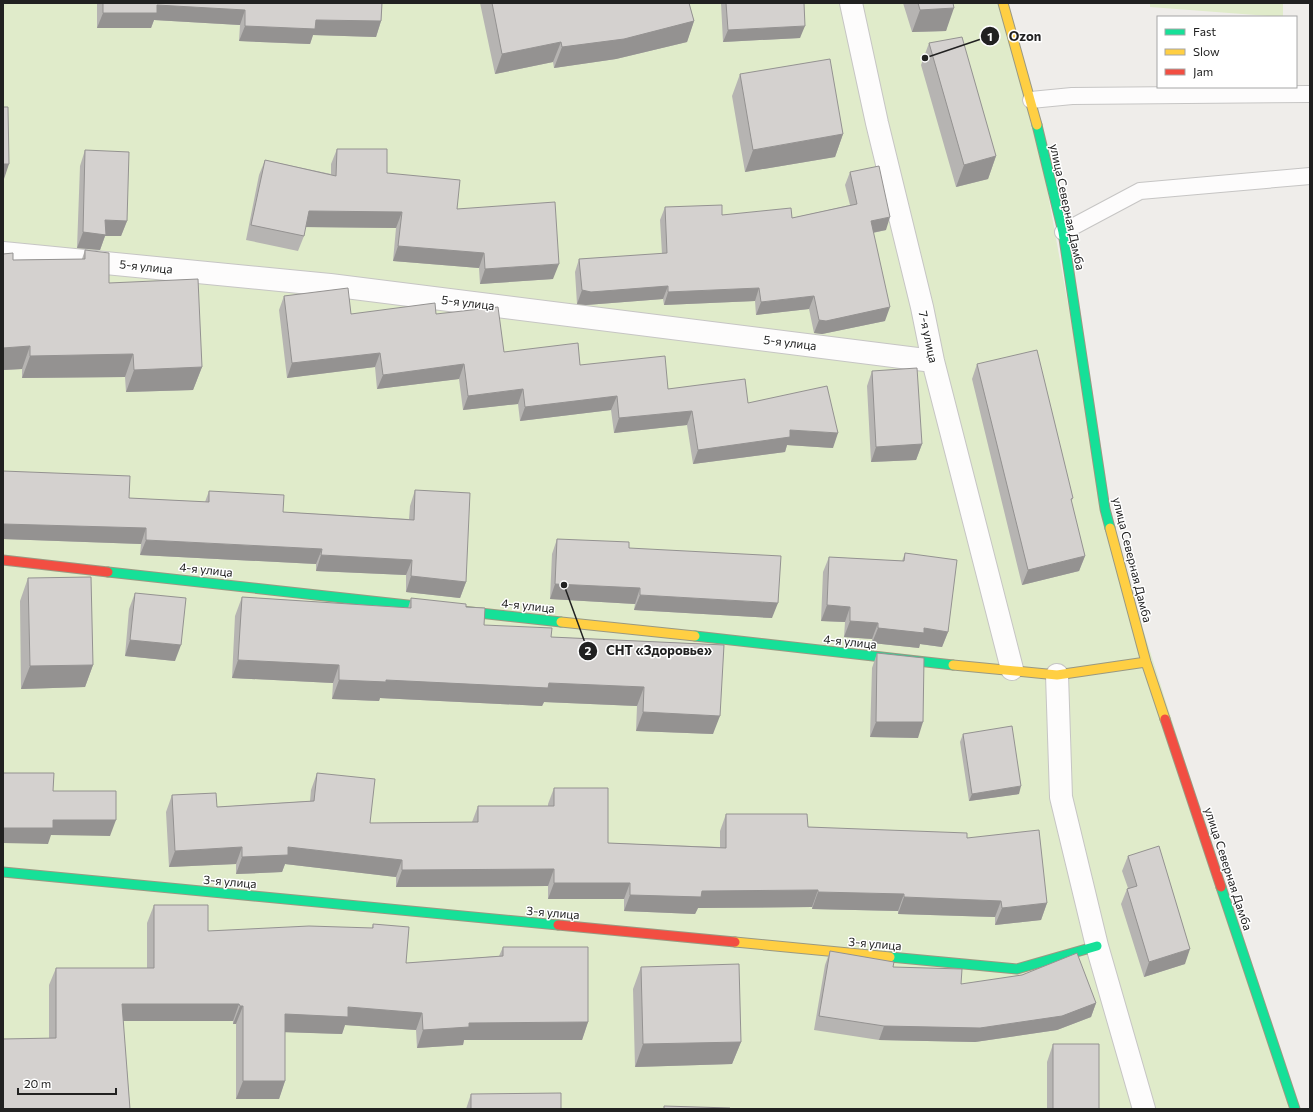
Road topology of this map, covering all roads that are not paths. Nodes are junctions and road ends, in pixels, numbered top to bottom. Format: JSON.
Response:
{"nodes":[{"id":1,"x":852,"y":3,"type":"edge"},
{"id":2,"x":1003,"y":3,"type":"edge"},
{"id":3,"x":1310,"y":94,"type":"edge"},
{"id":4,"x":1031,"y":100,"type":"junction"},
{"id":5,"x":1310,"y":176,"type":"edge"},
{"id":6,"x":1063,"y":232,"type":"junction"},
{"id":7,"x":3,"y":253,"type":"edge"},
{"id":8,"x":933,"y":361,"type":"junction"},
{"id":9,"x":3,"y":560,"type":"edge"},
{"id":10,"x":1146,"y":662,"type":"junction"},
{"id":11,"x":1012,"y":669,"type":"junction"},
{"id":12,"x":1057,"y":675,"type":"junction"},
{"id":13,"x":3,"y":872,"type":"edge"},
{"id":14,"x":1097,"y":946,"type":"junction"},
{"id":15,"x":1144,"y":1109,"type":"edge"},
{"id":16,"x":1295,"y":1109,"type":"edge"}],
"edges":[{"from":1,"to":8,"type":"street","name":"7-я улица"},
{"from":2,"to":4,"type":"street","name":"улица Северная Дамба"},
{"from":3,"to":4,"type":"lane"},
{"from":4,"to":6,"type":"street","name":"улица Северная Дамба"},
{"from":5,"to":6,"type":"lane"},
{"from":6,"to":10,"type":"street","name":"улица Северная Дамба"},
{"from":7,"to":8,"type":"street","name":"5-я улица"},
{"from":8,"to":11,"type":"street","name":"7-я улица"},
{"from":9,"to":11,"type":"street","name":"4-я улица"},
{"from":10,"to":12,"type":"street","name":"4-я улица"},
{"from":10,"to":16,"type":"street","name":"улица Северная Дамба"},
{"from":11,"to":12,"type":"street","name":"4-я улица"},
{"from":12,"to":14,"type":"street"},
{"from":13,"to":14,"type":"street","name":"3-я улица"},
{"from":14,"to":15,"type":"street"}]}
